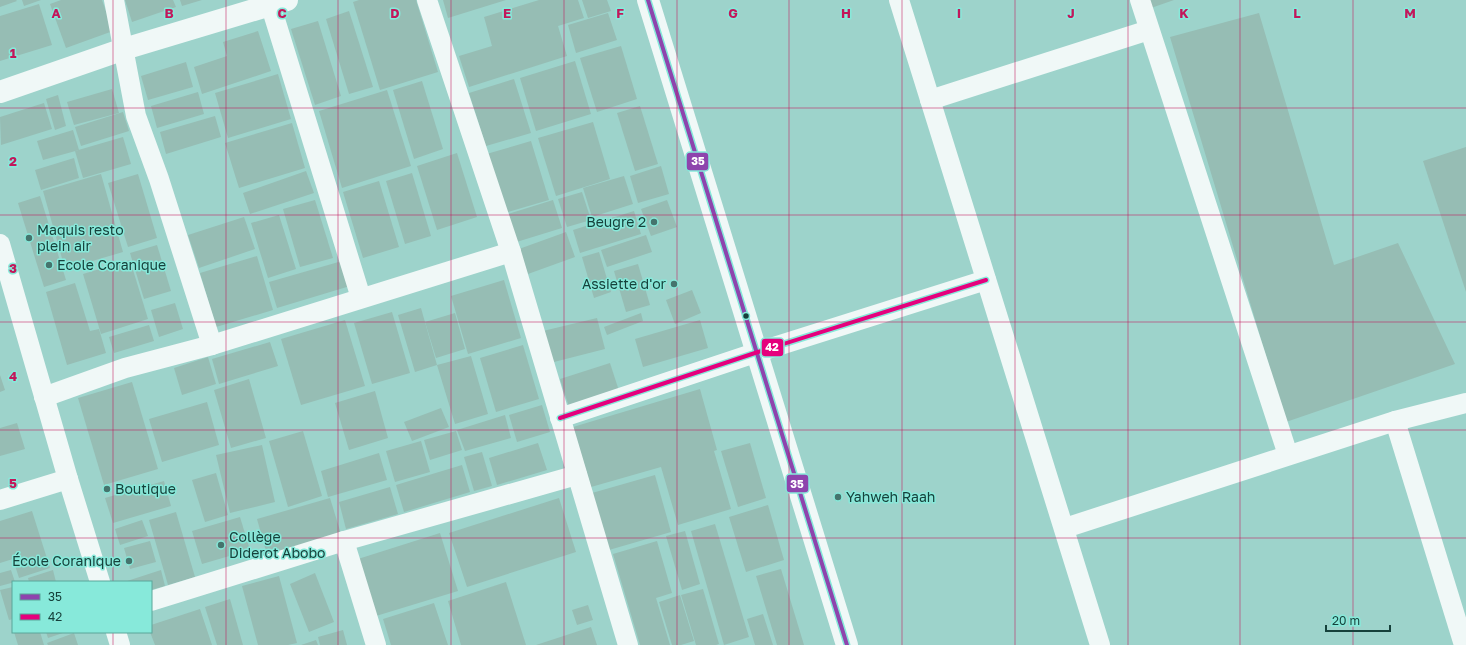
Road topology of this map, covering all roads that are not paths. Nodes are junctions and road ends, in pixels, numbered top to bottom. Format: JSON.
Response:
{"nodes":[{"id":1,"x":114,"y":0,"type":"edge"},
{"id":2,"x":427,"y":0,"type":"edge"},
{"id":3,"x":648,"y":0,"type":"edge"},
{"id":4,"x":899,"y":0,"type":"edge"},
{"id":5,"x":1140,"y":0,"type":"edge"},
{"id":6,"x":275,"y":2,"type":"edge"},
{"id":7,"x":1149,"y":30,"type":"junction"},
{"id":8,"x":124,"y":50,"type":"junction"},
{"id":9,"x":0,"y":92,"type":"edge"},
{"id":10,"x":930,"y":100,"type":"junction"},
{"id":11,"x":0,"y":244,"type":"edge"},
{"id":12,"x":511,"y":252,"type":"junction"},
{"id":13,"x":986,"y":280,"type":"junction"},
{"id":14,"x":361,"y":298,"type":"junction"},
{"id":15,"x":212,"y":345,"type":"junction"},
{"id":16,"x":758,"y":352,"type":"junction"},
{"id":17,"x":44,"y":397,"type":"junction"},
{"id":18,"x":1466,"y":403,"type":"edge"},
{"id":19,"x":560,"y":418,"type":"junction"},
{"id":20,"x":1395,"y":421,"type":"junction"},
{"id":21,"x":1288,"y":455,"type":"junction"},
{"id":22,"x":577,"y":475,"type":"junction"},
{"id":23,"x":68,"y":479,"type":"junction"},
{"id":24,"x":0,"y":500,"type":"edge"},
{"id":25,"x":1065,"y":528,"type":"junction"},
{"id":26,"x":344,"y":541,"type":"junction"},
{"id":27,"x":100,"y":581,"type":"edge"},
{"id":28,"x":152,"y":601,"type":"edge"},
{"id":29,"x":116,"y":633,"type":"edge"},
{"id":30,"x":1462,"y":644,"type":"edge"},
{"id":31,"x":120,"y":645,"type":"edge"},
{"id":32,"x":376,"y":645,"type":"edge"},
{"id":33,"x":628,"y":645,"type":"edge"},
{"id":34,"x":847,"y":645,"type":"edge"},
{"id":35,"x":1100,"y":645,"type":"edge"}],
"edges":[{"from":1,"to":8,"type":"street"},
{"from":2,"to":12,"type":"street"},
{"from":3,"to":16,"type":"street"},
{"from":4,"to":10,"type":"street"},
{"from":5,"to":7,"type":"street"},
{"from":6,"to":8,"type":"street"},
{"from":6,"to":14,"type":"street"},
{"from":7,"to":10,"type":"street"},
{"from":7,"to":21,"type":"street"},
{"from":8,"to":9,"type":"street"},
{"from":8,"to":15,"type":"street"},
{"from":10,"to":13,"type":"street"},
{"from":11,"to":17,"type":"street"},
{"from":12,"to":14,"type":"street"},
{"from":12,"to":19,"type":"street"},
{"from":13,"to":16,"type":"street"},
{"from":13,"to":25,"type":"street"},
{"from":14,"to":15,"type":"street"},
{"from":15,"to":17,"type":"street"},
{"from":16,"to":19,"type":"street"},
{"from":16,"to":34,"type":"street"},
{"from":17,"to":23,"type":"street"},
{"from":18,"to":20,"type":"street"},
{"from":19,"to":22,"type":"street"},
{"from":20,"to":21,"type":"street"},
{"from":20,"to":30,"type":"street"},
{"from":21,"to":25,"type":"street"},
{"from":22,"to":26,"type":"street"},
{"from":22,"to":33,"type":"street"},
{"from":23,"to":24,"type":"street"},
{"from":23,"to":27,"type":"street"},
{"from":25,"to":35,"type":"street"},
{"from":26,"to":28,"type":"street"},
{"from":26,"to":32,"type":"street"},
{"from":29,"to":31,"type":"street"}]}
